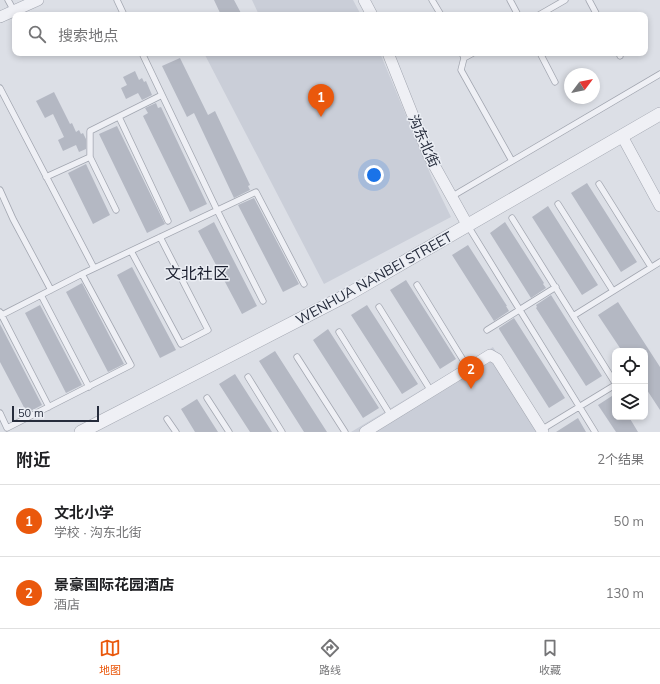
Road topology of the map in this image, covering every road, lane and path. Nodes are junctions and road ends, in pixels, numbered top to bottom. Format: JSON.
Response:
{"nodes":[{"id":1,"x":8,"y":0,"type":"edge"},
{"id":2,"x":38,"y":0,"type":"edge"},
{"id":3,"x":117,"y":0,"type":"edge"},
{"id":4,"x":364,"y":0,"type":"edge"},
{"id":5,"x":432,"y":0,"type":"edge"},
{"id":6,"x":510,"y":0,"type":"edge"},
{"id":7,"x":565,"y":0,"type":"edge"},
{"id":8,"x":589,"y":0,"type":"edge"},
{"id":9,"x":14,"y":11,"type":"junction"},
{"id":10,"x":123,"y":12,"type":"edge"},
{"id":11,"x":370,"y":12,"type":"edge"},
{"id":12,"x":438,"y":12,"type":"edge"},
{"id":13,"x":516,"y":12,"type":"edge"},
{"id":14,"x":544,"y":12,"type":"edge"},
{"id":15,"x":595,"y":12,"type":"edge"},
{"id":16,"x":0,"y":17,"type":"edge"},
{"id":17,"x":143,"y":56,"type":"edge"},
{"id":18,"x":389,"y":56,"type":"edge"},
{"id":19,"x":463,"y":56,"type":"edge"},
{"id":20,"x":542,"y":56,"type":"edge"},
{"id":21,"x":660,"y":74,"type":"edge"},
{"id":22,"x":556,"y":82,"type":"dead end"},
{"id":23,"x":0,"y":88,"type":"edge"},
{"id":24,"x":162,"y":95,"type":"junction"},
{"id":25,"x":660,"y":114,"type":"edge"},
{"id":26,"x":119,"y":117,"type":"junction"},
{"id":27,"x":622,"y":136,"type":"junction"},
{"id":28,"x":90,"y":157,"type":"junction"},
{"id":29,"x":512,"y":161,"type":"junction"},
{"id":30,"x":46,"y":177,"type":"junction"},
{"id":31,"x":599,"y":184,"type":"dead end"},
{"id":32,"x":0,"y":190,"type":"edge"},
{"id":33,"x":451,"y":197,"type":"junction"},
{"id":34,"x":558,"y":204,"type":"dead end"},
{"id":35,"x":660,"y":206,"type":"edge"},
{"id":36,"x":116,"y":210,"type":"dead end"},
{"id":37,"x":217,"y":210,"type":"junction"},
{"id":38,"x":512,"y":218,"type":"dead end"},
{"id":39,"x":168,"y":221,"type":"dead end"},
{"id":40,"x":468,"y":226,"type":"junction"},
{"id":41,"x":160,"y":237,"type":"junction"},
{"id":42,"x":131,"y":251,"type":"junction"},
{"id":43,"x":660,"y":262,"type":"edge"},
{"id":44,"x":651,"y":267,"type":"junction"},
{"id":45,"x":94,"y":268,"type":"junction"},
{"id":46,"x":82,"y":274,"type":"junction"},
{"id":47,"x":304,"y":284,"type":"dead end"},
{"id":48,"x":417,"y":285,"type":"dead end"},
{"id":49,"x":556,"y":287,"type":"junction"},
{"id":50,"x":51,"y":290,"type":"junction"},
{"id":51,"x":613,"y":291,"type":"junction"},
{"id":52,"x":42,"y":295,"type":"junction"},
{"id":53,"x":264,"y":301,"type":"dead end"},
{"id":54,"x":379,"y":307,"type":"dead end"},
{"id":55,"x":520,"y":310,"type":"junction"},
{"id":56,"x":1,"y":314,"type":"edge"},
{"id":57,"x":574,"y":316,"type":"junction"},
{"id":58,"x":487,"y":330,"type":"dead end"},
{"id":59,"x":339,"y":332,"type":"dead end"},
{"id":60,"x":297,"y":357,"type":"dead end"},
{"id":61,"x":468,"y":368,"type":"junction"},
{"id":62,"x":248,"y":377,"type":"dead end"},
{"id":63,"x":612,"y":379,"type":"edge"},
{"id":64,"x":612,"y":386,"type":"edge"},
{"id":65,"x":89,"y":387,"type":"junction"},
{"id":66,"x":431,"y":391,"type":"junction"},
{"id":67,"x":207,"y":398,"type":"dead end"},
{"id":68,"x":579,"y":406,"type":"junction"},
{"id":69,"x":50,"y":407,"type":"junction"},
{"id":70,"x":0,"y":413,"type":"edge"},
{"id":71,"x":391,"y":416,"type":"junction"},
{"id":72,"x":168,"y":419,"type":"dead end"},
{"id":73,"x":542,"y":431,"type":"edge"},
{"id":74,"x":81,"y":432,"type":"edge"},
{"id":75,"x":176,"y":432,"type":"edge"},
{"id":76,"x":229,"y":432,"type":"edge"},
{"id":77,"x":282,"y":432,"type":"edge"},
{"id":78,"x":345,"y":432,"type":"edge"},
{"id":79,"x":365,"y":432,"type":"edge"},
{"id":80,"x":595,"y":432,"type":"edge"}],
"edges":[{"from":1,"to":9,"type":"lane"},
{"from":2,"to":9,"type":"street"},
{"from":3,"to":10,"type":"lane"},
{"from":4,"to":11,"type":"street"},
{"from":5,"to":12,"type":"lane"},
{"from":6,"to":13,"type":"lane"},
{"from":7,"to":14,"type":"lane"},
{"from":8,"to":15,"type":"lane"},
{"from":9,"to":16,"type":"street"},
{"from":17,"to":24,"type":"lane"},
{"from":18,"to":33,"type":"street","name":"沟东北街"},
{"from":19,"to":29,"type":"lane"},
{"from":20,"to":22,"type":"lane"},
{"from":21,"to":29,"type":"lane"},
{"from":23,"to":30,"type":"lane"},
{"from":24,"to":26,"type":"lane"},
{"from":24,"to":37,"type":"lane"},
{"from":25,"to":27,"type":"street","name":"WENHUA NANBEI STREET"},
{"from":26,"to":28,"type":"lane"},
{"from":26,"to":39,"type":"lane"},
{"from":27,"to":35,"type":"street"},
{"from":27,"to":40,"type":"street","name":"WENHUA NANBEI STREET"},
{"from":28,"to":30,"type":"lane"},
{"from":28,"to":36,"type":"lane"},
{"from":29,"to":33,"type":"lane"},
{"from":30,"to":45,"type":"lane"},
{"from":31,"to":44,"type":"lane"},
{"from":32,"to":50,"type":"lane"},
{"from":33,"to":40,"type":"street","name":"沟东北街"},
{"from":34,"to":51,"type":"lane"},
{"from":37,"to":41,"type":"lane"},
{"from":37,"to":47,"type":"lane"},
{"from":37,"to":53,"type":"lane"},
{"from":38,"to":49,"type":"lane"},
{"from":40,"to":55,"type":"lane"},
{"from":40,"to":74,"type":"street","name":"WENHUA NANBEI STREET"},
{"from":41,"to":42,"type":"lane"},
{"from":41,"to":42,"type":"lane"},
{"from":42,"to":45,"type":"lane"},
{"from":43,"to":44,"type":"lane"},
{"from":44,"to":51,"type":"lane"},
{"from":45,"to":46,"type":"lane"},
{"from":46,"to":50,"type":"lane"},
{"from":46,"to":65,"type":"lane"},
{"from":48,"to":61,"type":"lane"},
{"from":49,"to":55,"type":"lane"},
{"from":49,"to":57,"type":"lane"},
{"from":50,"to":52,"type":"lane"},
{"from":51,"to":57,"type":"lane"},
{"from":52,"to":56,"type":"lane"},
{"from":52,"to":65,"type":"lane"},
{"from":54,"to":66,"type":"lane"},
{"from":55,"to":58,"type":"lane"},
{"from":55,"to":68,"type":"lane"},
{"from":56,"to":69,"type":"lane"},
{"from":57,"to":63,"type":"lane"},
{"from":59,"to":71,"type":"lane"},
{"from":60,"to":78,"type":"lane"},
{"from":61,"to":66,"type":"street"},
{"from":61,"to":73,"type":"street"},
{"from":62,"to":77,"type":"lane"},
{"from":64,"to":68,"type":"lane"},
{"from":65,"to":69,"type":"lane"},
{"from":66,"to":71,"type":"street"},
{"from":67,"to":76,"type":"lane"},
{"from":68,"to":73,"type":"lane"},
{"from":68,"to":80,"type":"lane"},
{"from":69,"to":70,"type":"lane"},
{"from":71,"to":79,"type":"street"},
{"from":72,"to":75,"type":"lane"}]}
